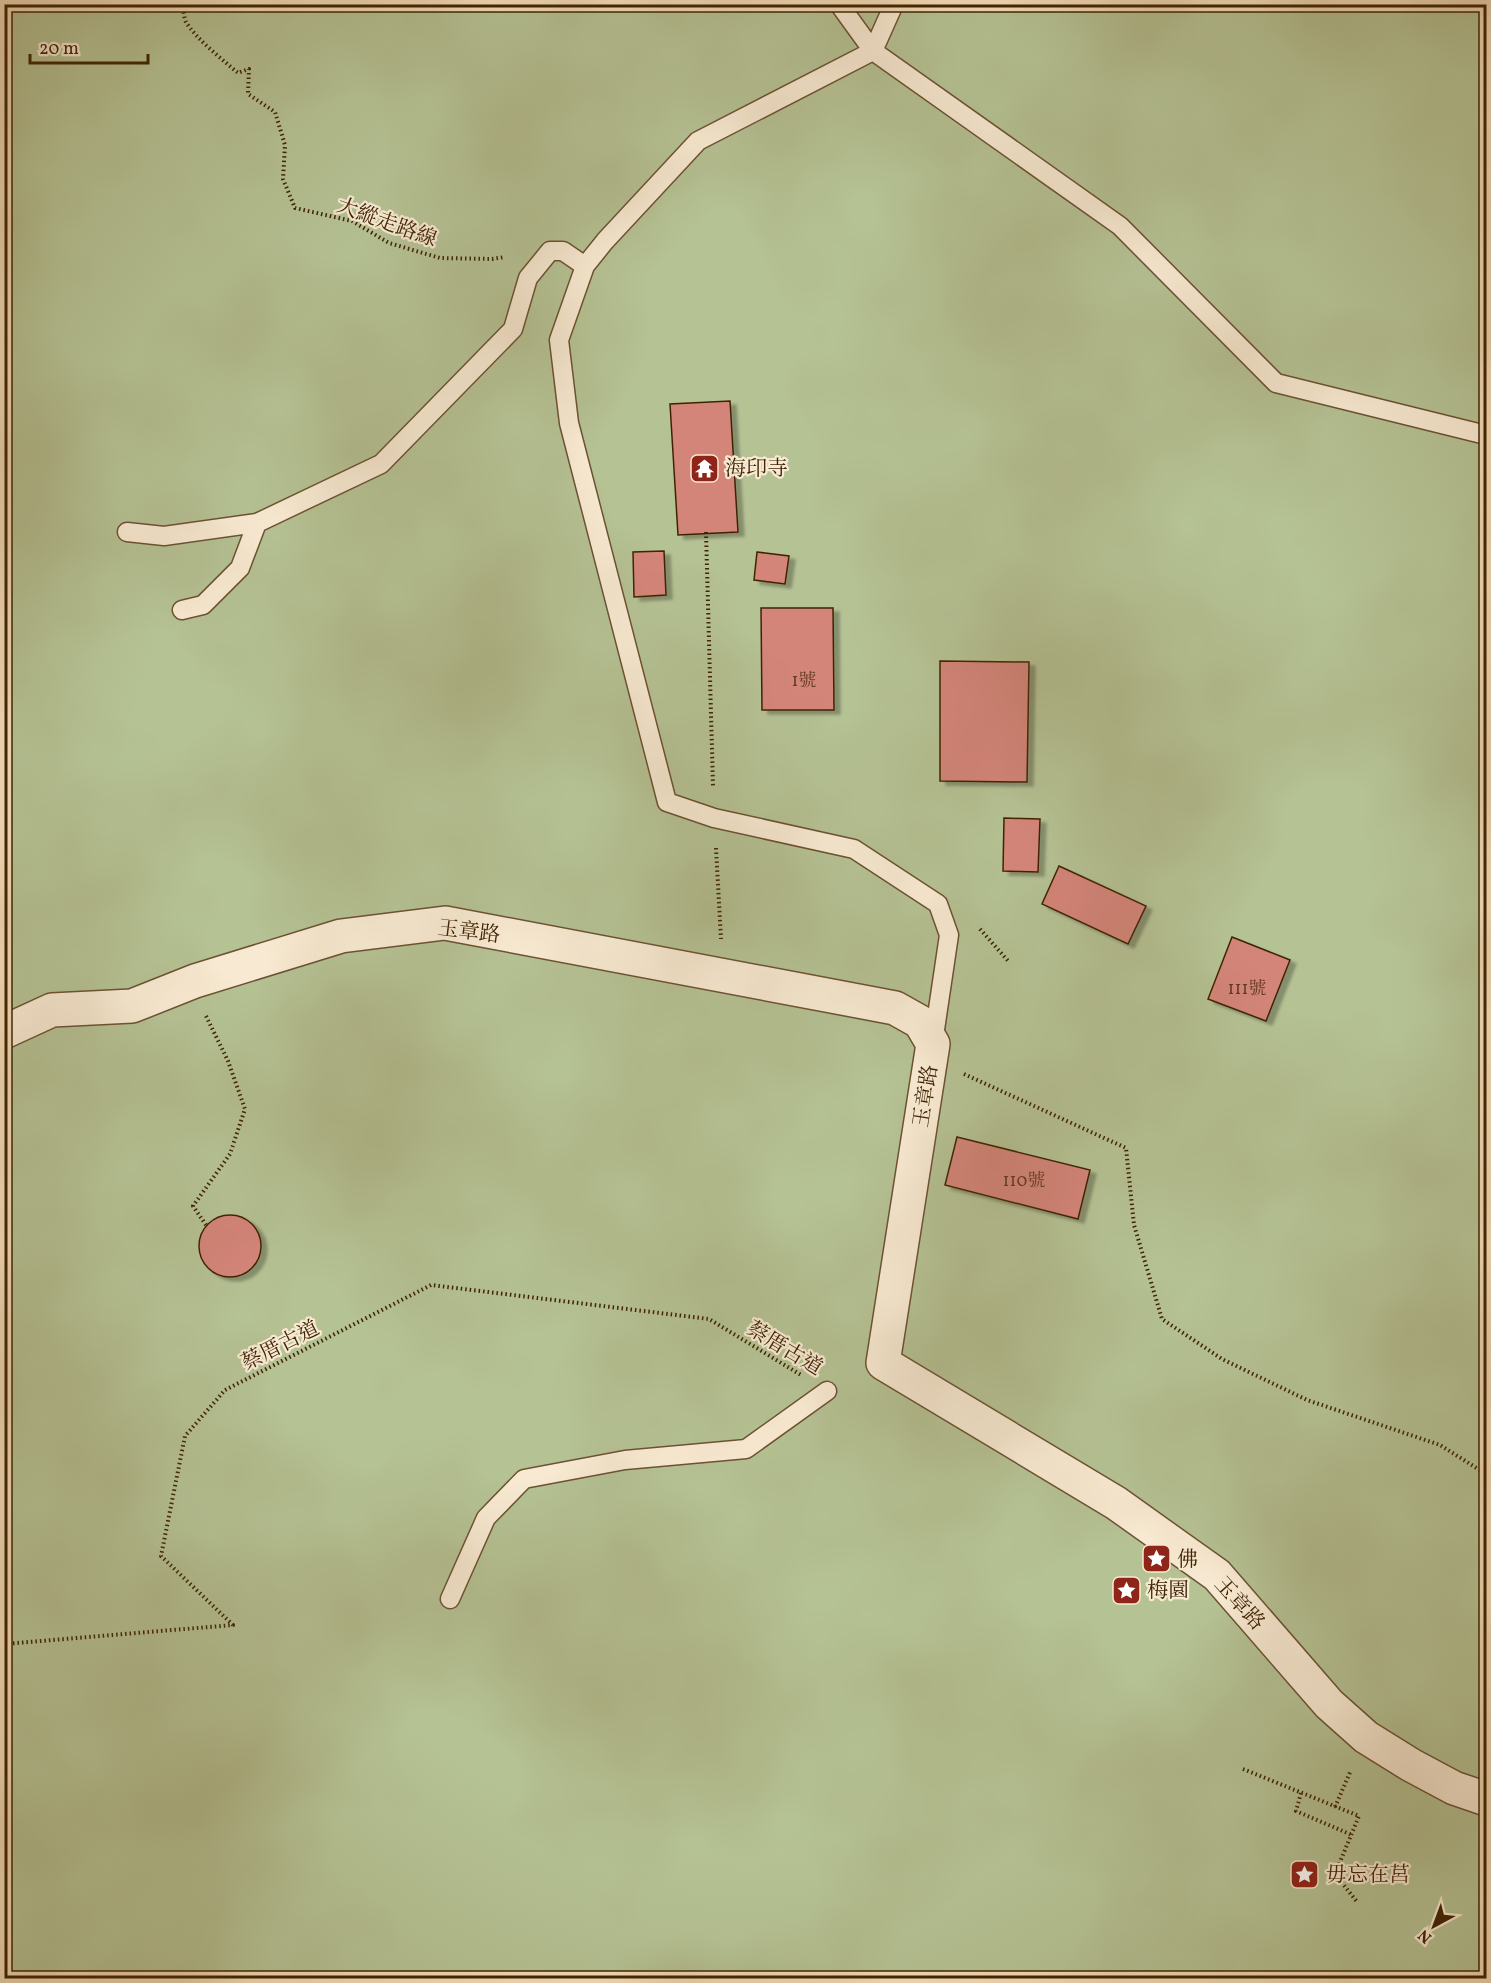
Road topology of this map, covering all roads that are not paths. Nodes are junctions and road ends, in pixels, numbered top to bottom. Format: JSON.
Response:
{"nodes":[{"id":1,"x":839,"y":4,"type":"edge"},
{"id":2,"x":894,"y":4,"type":"edge"},
{"id":3,"x":873,"y":51,"type":"junction"},
{"id":4,"x":585,"y":266,"type":"junction"},
{"id":5,"x":1486,"y":435,"type":"edge"},
{"id":6,"x":258,"y":523,"type":"junction"},
{"id":7,"x":127,"y":532,"type":"dead end"},
{"id":8,"x":182,"y":610,"type":"dead end"},
{"id":9,"x":4,"y":1032,"type":"edge"},
{"id":10,"x":933,"y":1044,"type":"junction"},
{"id":11,"x":827,"y":1391,"type":"road end"},
{"id":12,"x":450,"y":1599,"type":"dead end"},
{"id":13,"x":1486,"y":1799,"type":"edge"}],
"edges":[{"from":1,"to":3,"type":"lane"},
{"from":2,"to":3,"type":"lane"},
{"from":3,"to":4,"type":"lane"},
{"from":3,"to":5,"type":"lane"},
{"from":4,"to":6,"type":"lane"},
{"from":4,"to":10,"type":"lane"},
{"from":6,"to":7,"type":"lane"},
{"from":6,"to":8,"type":"lane"},
{"from":9,"to":10,"type":"street","name":"玉章路"},
{"from":10,"to":13,"type":"street","name":"玉章路"},
{"from":11,"to":12,"type":"lane"}]}
